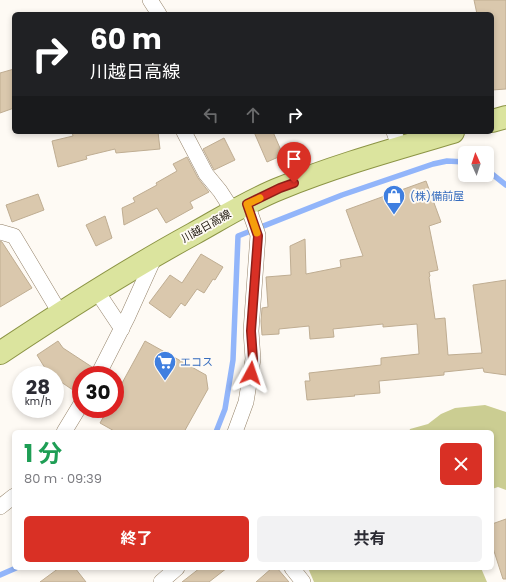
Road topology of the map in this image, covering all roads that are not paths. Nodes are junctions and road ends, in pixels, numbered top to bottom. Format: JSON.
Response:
{"nodes":[{"id":1,"x":150,"y":0,"type":"edge"},
{"id":2,"x":158,"y":12,"type":"edge"},
{"id":3,"x":506,"y":117,"type":"edge"},
{"id":4,"x":494,"y":120,"type":"edge"},
{"id":5,"x":185,"y":134,"type":"edge"},
{"id":6,"x":451,"y":134,"type":"edge"},
{"id":7,"x":397,"y":140,"type":"edge"},
{"id":8,"x":244,"y":212,"type":"junction"},
{"id":9,"x":0,"y":232,"type":"edge"},
{"id":10,"x":156,"y":254,"type":"junction"},
{"id":11,"x":96,"y":290,"type":"junction"},
{"id":12,"x":60,"y":312,"type":"junction"},
{"id":13,"x":122,"y":329,"type":"junction"},
{"id":14,"x":0,"y":353,"type":"edge"},
{"id":15,"x":103,"y":366,"type":"edge"},
{"id":16,"x":72,"y":418,"type":"edge"},
{"id":17,"x":65,"y":430,"type":"edge"},
{"id":18,"x":236,"y":430,"type":"edge"},
{"id":19,"x":12,"y":498,"type":"edge"},
{"id":20,"x":0,"y":507,"type":"edge"},
{"id":21,"x":175,"y":570,"type":"edge"},
{"id":22,"x":294,"y":570,"type":"edge"},
{"id":23,"x":161,"y":582,"type":"edge"},
{"id":24,"x":303,"y":582,"type":"edge"}],
"edges":[{"from":1,"to":2,"type":"street"},
{"from":3,"to":4,"type":"main road"},
{"from":5,"to":8,"type":"street"},
{"from":6,"to":7,"type":"main road","name":"川越日高線"},
{"from":7,"to":8,"type":"main road","name":"川越日高線"},
{"from":8,"to":10,"type":"main road","name":"川越日高線"},
{"from":8,"to":18,"type":"street"},
{"from":9,"to":12,"type":"street"},
{"from":10,"to":11,"type":"main road","name":"川越日高線"},
{"from":10,"to":13,"type":"street"},
{"from":11,"to":12,"type":"main road","name":"川越日高線"},
{"from":11,"to":13,"type":"street"},
{"from":12,"to":14,"type":"main road","name":"川越日高線"},
{"from":13,"to":15,"type":"street"},
{"from":16,"to":17,"type":"street"},
{"from":19,"to":20,"type":"street"},
{"from":21,"to":23,"type":"street"},
{"from":22,"to":24,"type":"street"}]}
